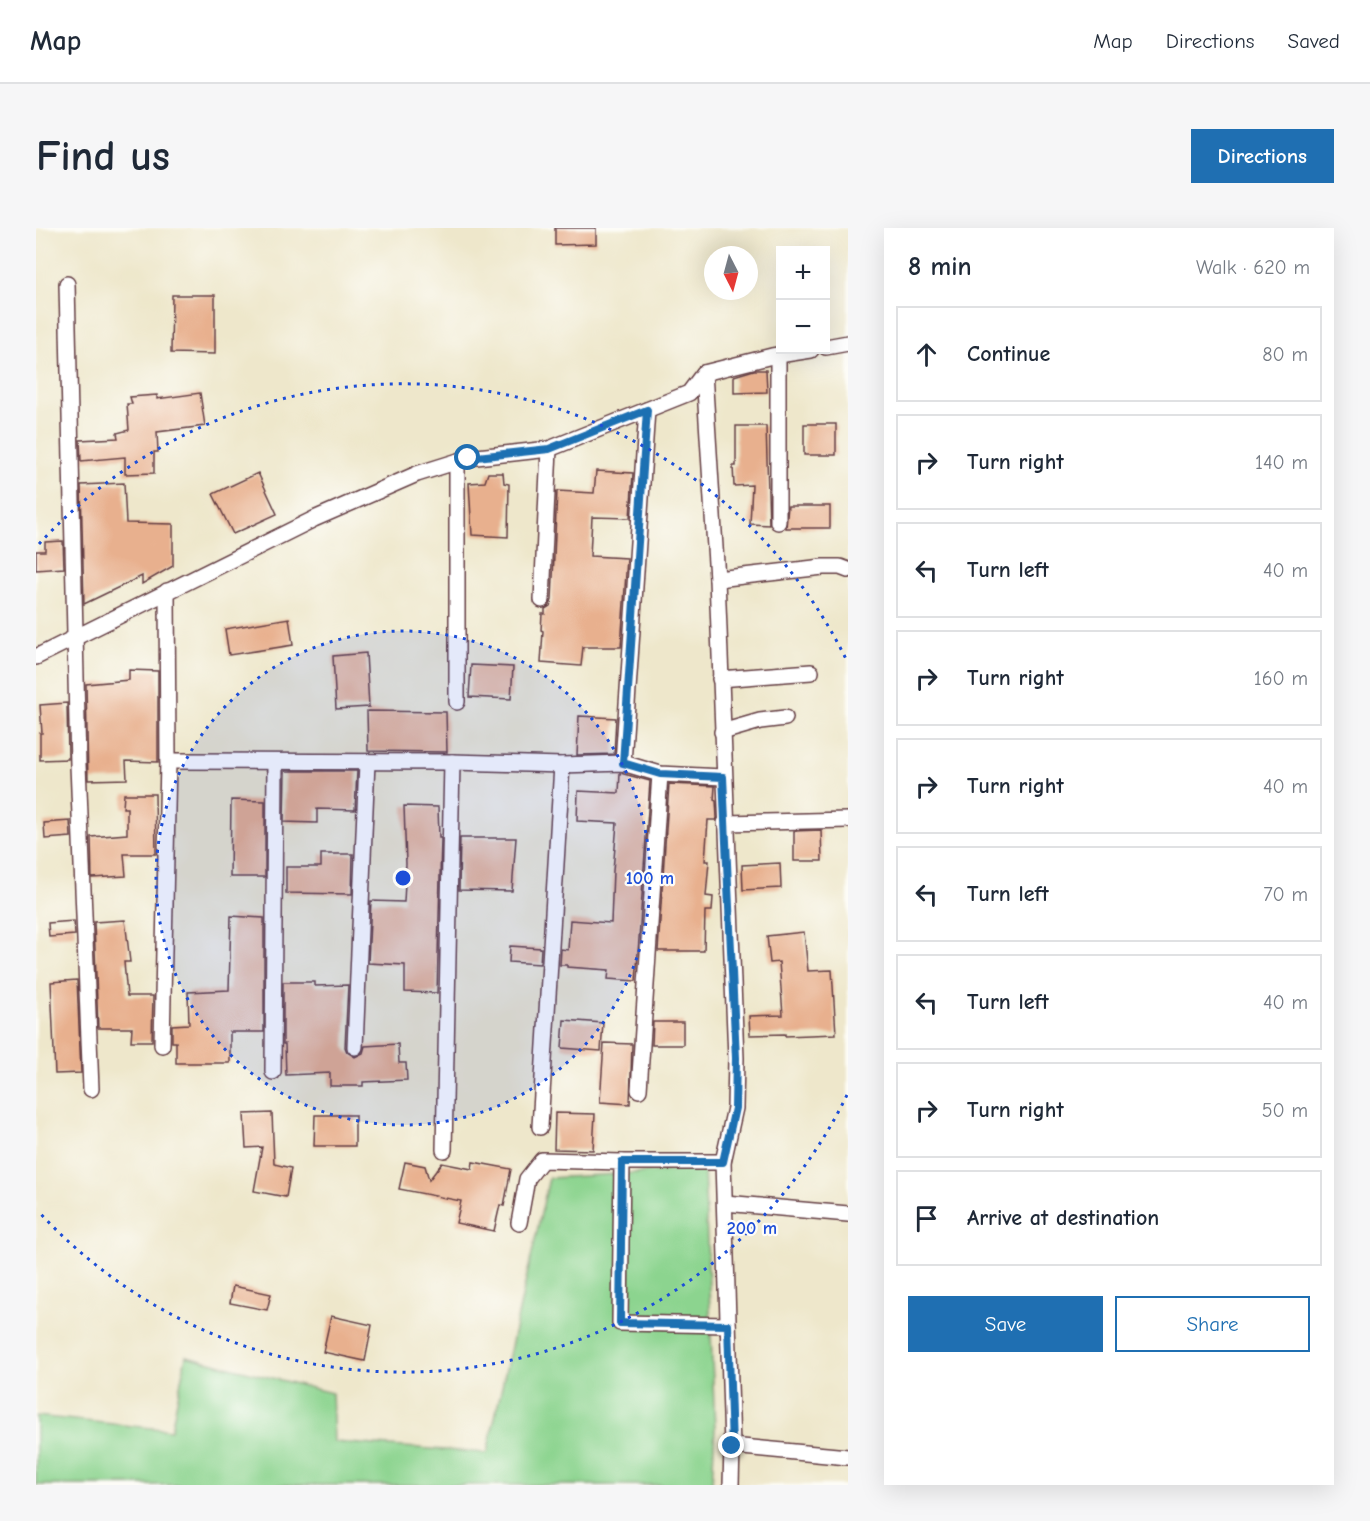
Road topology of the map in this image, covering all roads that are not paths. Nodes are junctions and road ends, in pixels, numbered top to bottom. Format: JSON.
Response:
{"nodes":[{"id":1,"x":67,"y":284,"type":"dead end"},
{"id":2,"x":848,"y":343,"type":"edge"},
{"id":3,"x":830,"y":346,"type":"edge"},
{"id":4,"x":785,"y":354,"type":"edge"},
{"id":5,"x":778,"y":355,"type":"junction"},
{"id":6,"x":704,"y":373,"type":"junction"},
{"id":7,"x":647,"y":410,"type":"junction"},
{"id":8,"x":549,"y":449,"type":"junction"},
{"id":9,"x":457,"y":462,"type":"junction"},
{"id":10,"x":778,"y":522,"type":"dead end"},
{"id":11,"x":848,"y":570,"type":"edge"},
{"id":12,"x":717,"y":579,"type":"junction"},
{"id":13,"x":167,"y":591,"type":"junction"},
{"id":14,"x":542,"y":600,"type":"dead end"},
{"id":15,"x":75,"y":637,"type":"junction"},
{"id":16,"x":36,"y":657,"type":"edge"},
{"id":17,"x":812,"y":672,"type":"dead end"},
{"id":18,"x":720,"y":679,"type":"junction"},
{"id":19,"x":457,"y":702,"type":"dead end"},
{"id":20,"x":785,"y":718,"type":"dead end"},
{"id":21,"x":722,"y":732,"type":"junction"},
{"id":22,"x":168,"y":761,"type":"junction"},
{"id":23,"x":367,"y":762,"type":"junction"},
{"id":24,"x":452,"y":762,"type":"junction"},
{"id":25,"x":274,"y":763,"type":"junction"},
{"id":26,"x":623,"y":763,"type":"junction"},
{"id":27,"x":562,"y":765,"type":"junction"},
{"id":28,"x":660,"y":774,"type":"junction"},
{"id":29,"x":723,"y":777,"type":"junction"},
{"id":30,"x":848,"y":820,"type":"edge"},
{"id":31,"x":725,"y":823,"type":"junction"},
{"id":32,"x":162,"y":1045,"type":"dead end"},
{"id":33,"x":355,"y":1047,"type":"dead end"},
{"id":34,"x":273,"y":1072,"type":"dead end"},
{"id":35,"x":91,"y":1089,"type":"dead end"},
{"id":36,"x":639,"y":1090,"type":"dead end"},
{"id":37,"x":540,"y":1127,"type":"dead end"},
{"id":38,"x":444,"y":1150,"type":"dead end"},
{"id":39,"x":622,"y":1162,"type":"junction"},
{"id":40,"x":723,"y":1162,"type":"junction"},
{"id":41,"x":725,"y":1203,"type":"junction"},
{"id":42,"x":848,"y":1214,"type":"edge"},
{"id":43,"x":519,"y":1223,"type":"dead end"},
{"id":44,"x":728,"y":1325,"type":"junction"},
{"id":45,"x":732,"y":1446,"type":"junction"},
{"id":46,"x":848,"y":1457,"type":"edge"},
{"id":47,"x":731,"y":1485,"type":"edge"}],
"edges":[{"from":1,"to":15,"type":"street"},
{"from":2,"to":3,"type":"street"},
{"from":4,"to":5,"type":"street"},
{"from":5,"to":6,"type":"street"},
{"from":5,"to":10,"type":"street"},
{"from":6,"to":7,"type":"street"},
{"from":6,"to":12,"type":"street"},
{"from":7,"to":8,"type":"street"},
{"from":7,"to":26,"type":"street"},
{"from":8,"to":9,"type":"street"},
{"from":8,"to":14,"type":"street"},
{"from":9,"to":13,"type":"street"},
{"from":9,"to":19,"type":"street"},
{"from":11,"to":12,"type":"street"},
{"from":12,"to":18,"type":"street"},
{"from":13,"to":15,"type":"street"},
{"from":13,"to":22,"type":"street"},
{"from":15,"to":16,"type":"street"},
{"from":15,"to":35,"type":"street"},
{"from":17,"to":18,"type":"street"},
{"from":18,"to":21,"type":"street"},
{"from":20,"to":21,"type":"street"},
{"from":21,"to":29,"type":"street"},
{"from":22,"to":25,"type":"street"},
{"from":22,"to":32,"type":"street"},
{"from":23,"to":24,"type":"street"},
{"from":23,"to":25,"type":"street"},
{"from":23,"to":33,"type":"street"},
{"from":24,"to":27,"type":"street"},
{"from":24,"to":38,"type":"street"},
{"from":25,"to":34,"type":"street"},
{"from":26,"to":27,"type":"street"},
{"from":26,"to":28,"type":"street"},
{"from":27,"to":37,"type":"street"},
{"from":28,"to":29,"type":"street"},
{"from":28,"to":36,"type":"street"},
{"from":29,"to":31,"type":"street"},
{"from":30,"to":31,"type":"street"},
{"from":31,"to":40,"type":"street"},
{"from":39,"to":40,"type":"street"},
{"from":39,"to":43,"type":"street"},
{"from":39,"to":44,"type":"street"},
{"from":40,"to":41,"type":"street"},
{"from":41,"to":42,"type":"street"},
{"from":41,"to":44,"type":"street"},
{"from":44,"to":45,"type":"street"},
{"from":45,"to":46,"type":"street"},
{"from":45,"to":47,"type":"street"}]}
